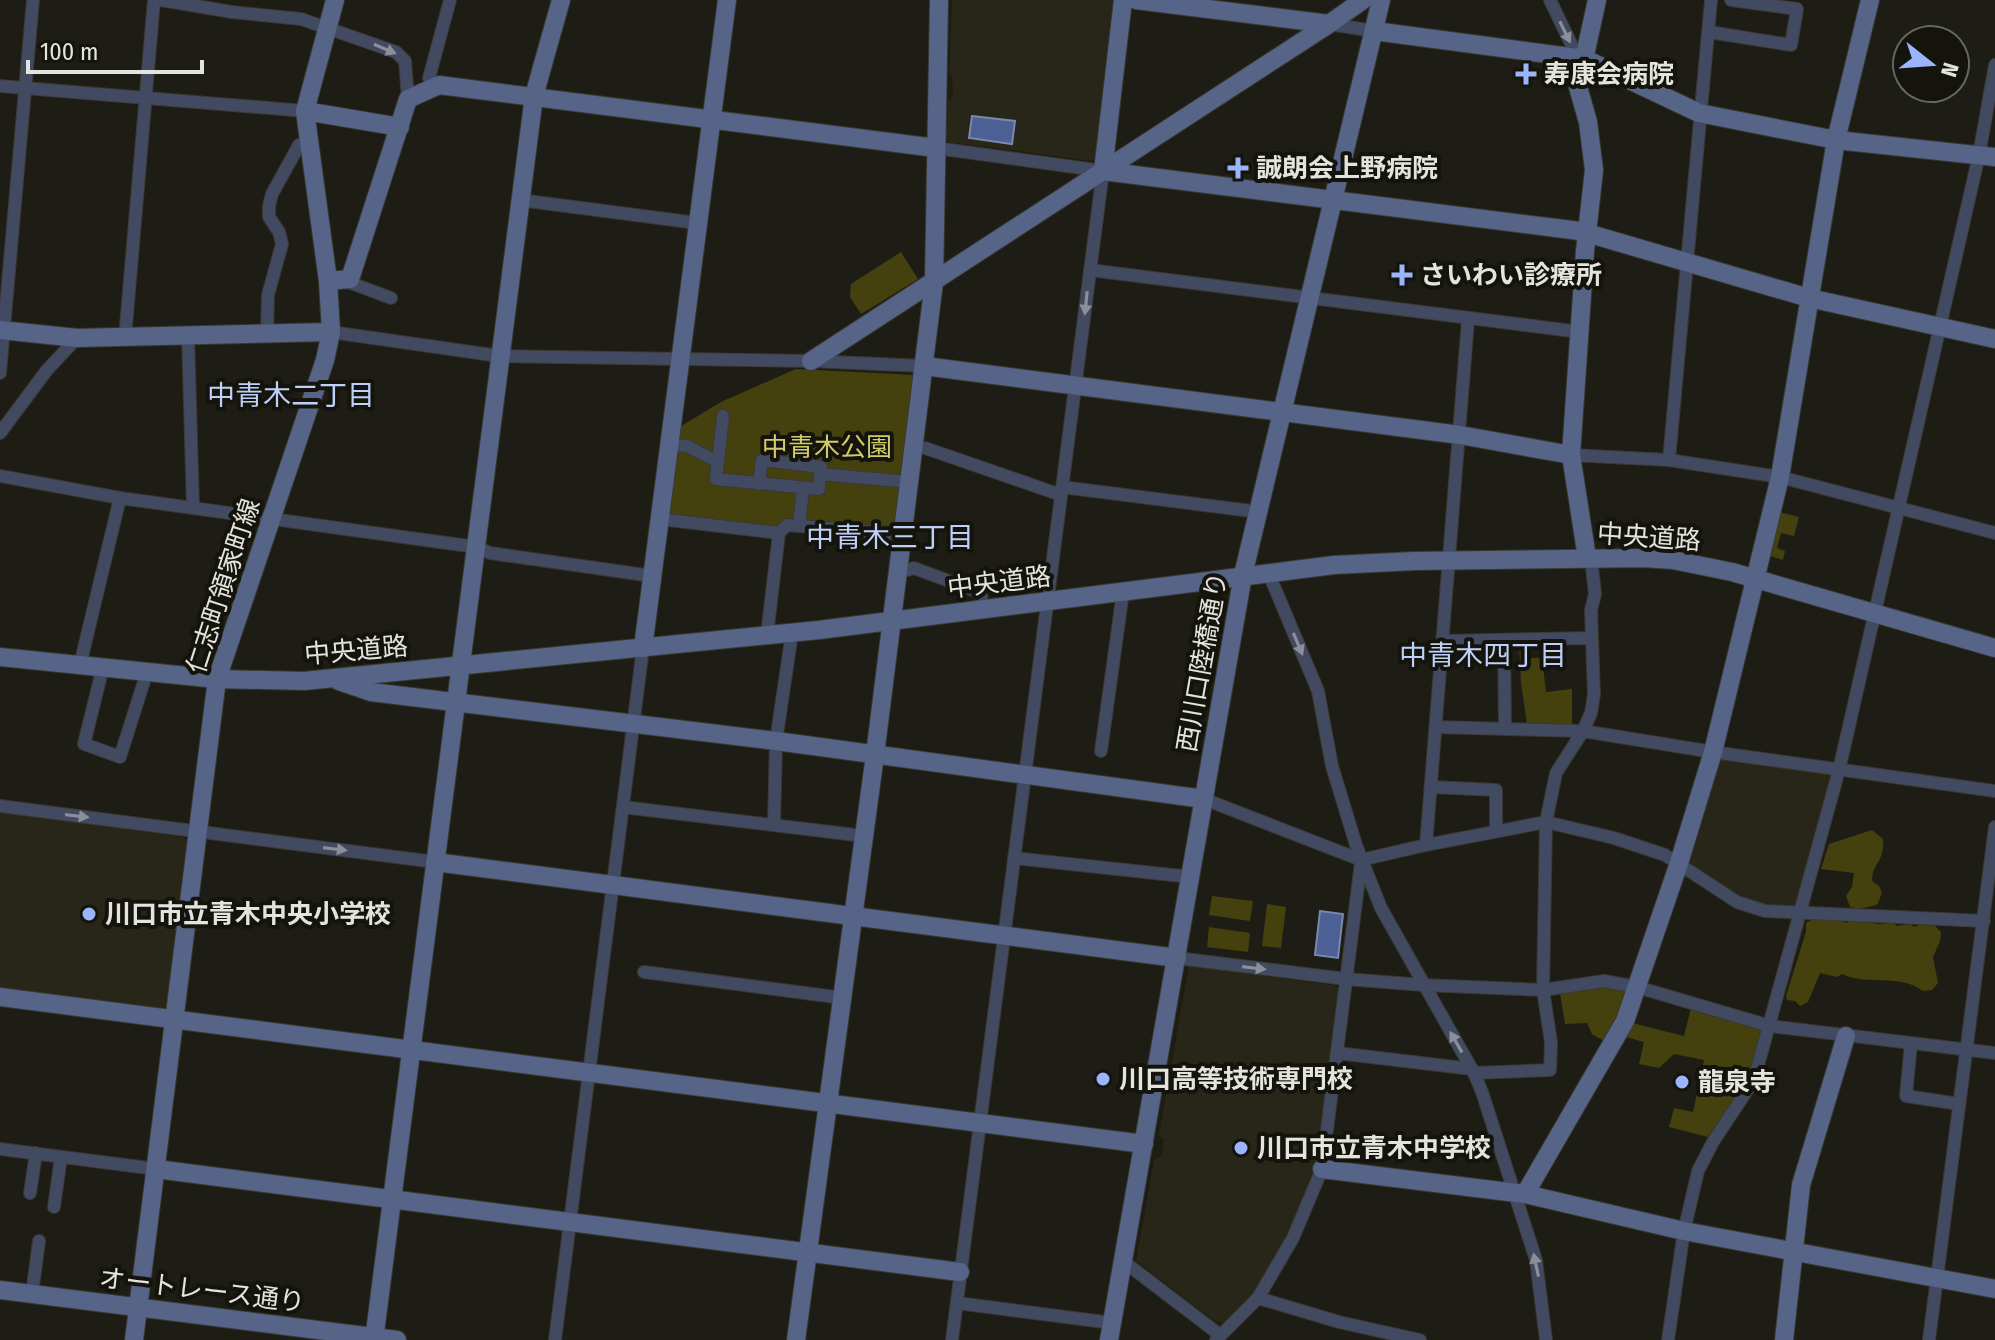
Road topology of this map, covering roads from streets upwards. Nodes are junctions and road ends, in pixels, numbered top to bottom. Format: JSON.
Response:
{"nodes":[{"id":1,"x":33,"y":0,"type":"edge"},
{"id":2,"x":154,"y":0,"type":"edge"},
{"id":3,"x":161,"y":0,"type":"edge"},
{"id":4,"x":335,"y":0,"type":"edge"},
{"id":5,"x":450,"y":0,"type":"edge"},
{"id":6,"x":561,"y":0,"type":"edge"},
{"id":7,"x":727,"y":0,"type":"edge"},
{"id":8,"x":939,"y":0,"type":"edge"},
{"id":9,"x":1123,"y":0,"type":"edge"},
{"id":10,"x":1136,"y":0,"type":"edge"},
{"id":11,"x":1363,"y":0,"type":"edge"},
{"id":12,"x":1381,"y":0,"type":"edge"},
{"id":13,"x":1550,"y":0,"type":"edge"},
{"id":14,"x":1597,"y":0,"type":"edge"},
{"id":15,"x":1711,"y":0,"type":"edge"},
{"id":16,"x":1731,"y":0,"type":"edge"},
{"id":17,"x":1870,"y":0,"type":"edge"},
{"id":18,"x":204,"y":4,"type":"edge"},
{"id":19,"x":1337,"y":13,"type":"edge"},
{"id":20,"x":328,"y":27,"type":"junction"},
{"id":21,"x":1374,"y":31,"type":"junction"},
{"id":22,"x":1709,"y":32,"type":"junction"},
{"id":23,"x":1585,"y":59,"type":"junction"},
{"id":24,"x":1995,"y":65,"type":"edge"},
{"id":25,"x":0,"y":86,"type":"edge"},
{"id":26,"x":26,"y":88,"type":"junction"},
{"id":27,"x":433,"y":88,"type":"junction"},
{"id":28,"x":534,"y":96,"type":"junction"},
{"id":29,"x":145,"y":98,"type":"junction"},
{"id":30,"x":408,"y":99,"type":"junction"},
{"id":31,"x":305,"y":111,"type":"junction"},
{"id":32,"x":1699,"y":113,"type":"junction"},
{"id":33,"x":711,"y":120,"type":"junction"},
{"id":34,"x":400,"y":127,"type":"junction"},
{"id":35,"x":1836,"y":140,"type":"junction"},
{"id":36,"x":307,"y":142,"type":"junction"},
{"id":37,"x":936,"y":148,"type":"junction"},
{"id":38,"x":1987,"y":156,"type":"edge"},
{"id":39,"x":1103,"y":171,"type":"junction"},
{"id":40,"x":1335,"y":199,"type":"junction"},
{"id":41,"x":520,"y":200,"type":"junction"},
{"id":42,"x":697,"y":223,"type":"junction"},
{"id":43,"x":1588,"y":233,"type":"junction"},
{"id":44,"x":1686,"y":261,"type":"junction"},
{"id":45,"x":1090,"y":270,"type":"junction"},
{"id":46,"x":350,"y":279,"type":"junction"},
{"id":47,"x":328,"y":281,"type":"junction"},
{"id":48,"x":934,"y":282,"type":"junction"},
{"id":49,"x":391,"y":298,"type":"dead end"},
{"id":50,"x":1809,"y":298,"type":"junction"},
{"id":51,"x":1310,"y":300,"type":"junction"},
{"id":52,"x":1468,"y":320,"type":"junction"},
{"id":53,"x":1939,"y":327,"type":"junction"},
{"id":54,"x":2,"y":330,"type":"edge"},
{"id":55,"x":331,"y":332,"type":"junction"},
{"id":56,"x":1580,"y":332,"type":"junction"},
{"id":57,"x":267,"y":334,"type":"junction"},
{"id":58,"x":188,"y":336,"type":"junction"},
{"id":59,"x":77,"y":338,"type":"junction"},
{"id":60,"x":125,"y":338,"type":"junction"},
{"id":61,"x":1995,"y":339,"type":"edge"},
{"id":62,"x":499,"y":356,"type":"junction"},
{"id":63,"x":680,"y":360,"type":"junction"},
{"id":64,"x":811,"y":361,"type":"junction"},
{"id":65,"x":924,"y":366,"type":"junction"},
{"id":66,"x":0,"y":373,"type":"edge"},
{"id":67,"x":1075,"y":384,"type":"junction"},
{"id":68,"x":1283,"y":412,"type":"junction"},
{"id":69,"x":723,"y":416,"type":"dead end"},
{"id":70,"x":0,"y":433,"type":"edge"},
{"id":71,"x":1460,"y":435,"type":"junction"},
{"id":72,"x":669,"y":445,"type":"junction"},
{"id":73,"x":925,"y":448,"type":"dead end"},
{"id":74,"x":1571,"y":455,"type":"junction"},
{"id":75,"x":1669,"y":460,"type":"junction"},
{"id":76,"x":718,"y":462,"type":"junction"},
{"id":77,"x":820,"y":474,"type":"junction"},
{"id":78,"x":0,"y":476,"type":"edge"},
{"id":79,"x":1780,"y":477,"type":"junction"},
{"id":80,"x":909,"y":482,"type":"junction"},
{"id":81,"x":759,"y":484,"type":"junction"},
{"id":82,"x":803,"y":488,"type":"junction"},
{"id":83,"x":1061,"y":491,"type":"junction"},
{"id":84,"x":120,"y":498,"type":"junction"},
{"id":85,"x":1898,"y":507,"type":"junction"},
{"id":86,"x":193,"y":508,"type":"junction"},
{"id":87,"x":1259,"y":512,"type":"junction"},
{"id":88,"x":271,"y":519,"type":"junction"},
{"id":89,"x":660,"y":519,"type":"junction"},
{"id":90,"x":799,"y":526,"type":"junction"},
{"id":91,"x":779,"y":533,"type":"junction"},
{"id":92,"x":1995,"y":533,"type":"edge"},
{"id":93,"x":903,"y":534,"type":"junction"},
{"id":94,"x":476,"y":547,"type":"junction"},
{"id":95,"x":1589,"y":558,"type":"junction"},
{"id":96,"x":1447,"y":561,"type":"junction"},
{"id":97,"x":1268,"y":572,"type":"junction"},
{"id":98,"x":897,"y":573,"type":"junction"},
{"id":99,"x":1243,"y":575,"type":"junction"},
{"id":100,"x":652,"y":576,"type":"junction"},
{"id":101,"x":1755,"y":578,"type":"junction"},
{"id":102,"x":1123,"y":592,"type":"junction"},
{"id":103,"x":1049,"y":602,"type":"junction"},
{"id":104,"x":982,"y":610,"type":"junction"},
{"id":105,"x":1874,"y":613,"type":"junction"},
{"id":106,"x":891,"y":622,"type":"junction"},
{"id":107,"x":792,"y":633,"type":"junction"},
{"id":108,"x":767,"y":635,"type":"junction"},
{"id":109,"x":1592,"y":638,"type":"junction"},
{"id":110,"x":1504,"y":640,"type":"junction"},
{"id":111,"x":1442,"y":641,"type":"junction"},
{"id":112,"x":643,"y":648,"type":"junction"},
{"id":113,"x":1995,"y":648,"type":"edge"},
{"id":114,"x":0,"y":657,"type":"edge"},
{"id":115,"x":80,"y":665,"type":"junction"},
{"id":116,"x":460,"y":666,"type":"junction"},
{"id":117,"x":103,"y":667,"type":"junction"},
{"id":118,"x":147,"y":672,"type":"junction"},
{"id":119,"x":217,"y":679,"type":"junction"},
{"id":120,"x":333,"y":679,"type":"junction"},
{"id":121,"x":456,"y":703,"type":"junction"},
{"id":122,"x":634,"y":724,"type":"junction"},
{"id":123,"x":1436,"y":727,"type":"junction"},
{"id":124,"x":1505,"y":729,"type":"junction"},
{"id":125,"x":1583,"y":731,"type":"junction"},
{"id":126,"x":776,"y":741,"type":"junction"},
{"id":127,"x":1101,"y":751,"type":"dead end"},
{"id":128,"x":1713,"y":752,"type":"junction"},
{"id":129,"x":875,"y":755,"type":"junction"},
{"id":130,"x":1839,"y":770,"type":"junction"},
{"id":131,"x":1026,"y":775,"type":"junction"},
{"id":132,"x":1431,"y":787,"type":"junction"},
{"id":133,"x":1995,"y":791,"type":"edge"},
{"id":134,"x":1204,"y":799,"type":"junction"},
{"id":135,"x":0,"y":806,"type":"edge"},
{"id":136,"x":623,"y":807,"type":"junction"},
{"id":137,"x":1546,"y":822,"type":"junction"},
{"id":138,"x":774,"y":825,"type":"junction"},
{"id":139,"x":1995,"y":827,"type":"edge"},
{"id":140,"x":1496,"y":831,"type":"junction"},
{"id":141,"x":198,"y":832,"type":"junction"},
{"id":142,"x":864,"y":836,"type":"junction"},
{"id":143,"x":1426,"y":845,"type":"junction"},
{"id":144,"x":1014,"y":858,"type":"junction"},
{"id":145,"x":1361,"y":860,"type":"junction"},
{"id":146,"x":435,"y":862,"type":"junction"},
{"id":147,"x":1679,"y":863,"type":"junction"},
{"id":148,"x":1191,"y":877,"type":"junction"},
{"id":149,"x":613,"y":886,"type":"junction"},
{"id":150,"x":1801,"y":913,"type":"junction"},
{"id":151,"x":853,"y":917,"type":"junction"},
{"id":152,"x":1984,"y":921,"type":"junction"},
{"id":153,"x":1003,"y":935,"type":"junction"},
{"id":154,"x":1177,"y":958,"type":"junction"},
{"id":155,"x":644,"y":972,"type":"dead end"},
{"id":156,"x":1346,"y":979,"type":"junction"},
{"id":157,"x":1423,"y":985,"type":"junction"},
{"id":158,"x":1637,"y":987,"type":"junction"},
{"id":159,"x":1543,"y":990,"type":"junction"},
{"id":160,"x":0,"y":997,"type":"edge"},
{"id":161,"x":843,"y":998,"type":"junction"},
{"id":162,"x":174,"y":1019,"type":"junction"},
{"id":163,"x":1770,"y":1026,"type":"junction"},
{"id":164,"x":1846,"y":1036,"type":"junction"},
{"id":165,"x":1911,"y":1043,"type":"junction"},
{"id":166,"x":412,"y":1049,"type":"junction"},
{"id":167,"x":1966,"y":1049,"type":"junction"},
{"id":168,"x":1337,"y":1053,"type":"junction"},
{"id":169,"x":1995,"y":1053,"type":"edge"},
{"id":170,"x":1473,"y":1071,"type":"junction"},
{"id":171,"x":588,"y":1072,"type":"junction"},
{"id":172,"x":828,"y":1102,"type":"junction"},
{"id":173,"x":1959,"y":1104,"type":"junction"},
{"id":174,"x":979,"y":1124,"type":"junction"},
{"id":175,"x":1144,"y":1144,"type":"junction"},
{"id":176,"x":0,"y":1149,"type":"edge"},
{"id":177,"x":36,"y":1153,"type":"junction"},
{"id":178,"x":61,"y":1157,"type":"junction"},
{"id":179,"x":156,"y":1169,"type":"junction"},
{"id":180,"x":1322,"y":1169,"type":"junction"},
{"id":181,"x":30,"y":1193,"type":"dead end"},
{"id":182,"x":1520,"y":1193,"type":"junction"},
{"id":183,"x":392,"y":1201,"type":"junction"},
{"id":184,"x":54,"y":1207,"type":"dead end"},
{"id":185,"x":569,"y":1223,"type":"junction"},
{"id":186,"x":1684,"y":1231,"type":"junction"},
{"id":187,"x":39,"y":1241,"type":"dead end"},
{"id":188,"x":1793,"y":1252,"type":"junction"},
{"id":189,"x":807,"y":1253,"type":"junction"},
{"id":190,"x":1123,"y":1261,"type":"junction"},
{"id":191,"x":960,"y":1272,"type":"junction"},
{"id":192,"x":1937,"y":1278,"type":"junction"},
{"id":193,"x":1995,"y":1289,"type":"edge"},
{"id":194,"x":0,"y":1290,"type":"edge"},
{"id":195,"x":32,"y":1294,"type":"junction"},
{"id":196,"x":1258,"y":1298,"type":"junction"},
{"id":197,"x":957,"y":1303,"type":"junction"},
{"id":198,"x":138,"y":1309,"type":"junction"},
{"id":199,"x":1110,"y":1331,"type":"edge"},
{"id":200,"x":374,"y":1338,"type":"edge"},
{"id":201,"x":1218,"y":1338,"type":"edge"},
{"id":202,"x":134,"y":1340,"type":"edge"},
{"id":203,"x":397,"y":1340,"type":"edge"},
{"id":204,"x":555,"y":1340,"type":"edge"},
{"id":205,"x":796,"y":1340,"type":"edge"},
{"id":206,"x":952,"y":1340,"type":"edge"},
{"id":207,"x":1420,"y":1340,"type":"edge"},
{"id":208,"x":1546,"y":1340,"type":"edge"},
{"id":209,"x":1668,"y":1340,"type":"edge"},
{"id":210,"x":1784,"y":1340,"type":"edge"},
{"id":211,"x":1929,"y":1340,"type":"edge"}],
"edges":[{"from":1,"to":26,"type":"street"},
{"from":2,"to":29,"type":"street"},
{"from":3,"to":18,"type":"street"},
{"from":4,"to":20,"type":"street","name":"仁志町領家町線"},
{"from":5,"to":27,"type":"street"},
{"from":6,"to":28,"type":"street"},
{"from":7,"to":33,"type":"street"},
{"from":8,"to":37,"type":"street"},
{"from":9,"to":39,"type":"street"},
{"from":10,"to":19,"type":"street"},
{"from":11,"to":19,"type":"street"},
{"from":12,"to":21,"type":"street","name":"西川口陸橋通り"},
{"from":13,"to":23,"type":"street","one_way":true},
{"from":14,"to":23,"type":"street"},
{"from":15,"to":22,"type":"street"},
{"from":16,"to":22,"type":"street"},
{"from":17,"to":35,"type":"street"},
{"from":18,"to":20,"type":"street"},
{"from":19,"to":21,"type":"street"},
{"from":19,"to":39,"type":"street"},
{"from":20,"to":30,"type":"street","one_way":true},
{"from":20,"to":31,"type":"street","name":"仁志町領家町線"},
{"from":21,"to":23,"type":"street"},
{"from":21,"to":40,"type":"street","name":"西川口陸橋通り"},
{"from":22,"to":32,"type":"street"},
{"from":23,"to":32,"type":"street"},
{"from":23,"to":43,"type":"street"},
{"from":24,"to":38,"type":"street"},
{"from":25,"to":26,"type":"street"},
{"from":26,"to":29,"type":"street"},
{"from":26,"to":54,"type":"street"},
{"from":27,"to":28,"type":"street"},
{"from":27,"to":30,"type":"street"},
{"from":28,"to":33,"type":"street"},
{"from":28,"to":41,"type":"street"},
{"from":29,"to":31,"type":"street"},
{"from":29,"to":60,"type":"street"},
{"from":30,"to":34,"type":"street"},
{"from":31,"to":34,"type":"street"},
{"from":31,"to":36,"type":"street","name":"仁志町領家町線"},
{"from":32,"to":35,"type":"street"},
{"from":32,"to":44,"type":"street"},
{"from":33,"to":37,"type":"street"},
{"from":33,"to":42,"type":"street"},
{"from":34,"to":46,"type":"street"},
{"from":35,"to":38,"type":"street"},
{"from":35,"to":50,"type":"street"},
{"from":36,"to":47,"type":"street","name":"仁志町領家町線"},
{"from":36,"to":57,"type":"street"},
{"from":37,"to":39,"type":"street"},
{"from":37,"to":48,"type":"street"},
{"from":38,"to":53,"type":"street"},
{"from":39,"to":40,"type":"street"},
{"from":39,"to":45,"type":"street"},
{"from":39,"to":48,"type":"street"},
{"from":40,"to":43,"type":"street"},
{"from":40,"to":51,"type":"street","name":"西川口陸橋通り"},
{"from":41,"to":42,"type":"street"},
{"from":41,"to":62,"type":"street"},
{"from":42,"to":63,"type":"street"},
{"from":43,"to":44,"type":"street"},
{"from":43,"to":56,"type":"street"},
{"from":44,"to":50,"type":"street"},
{"from":44,"to":75,"type":"street"},
{"from":45,"to":51,"type":"street"},
{"from":45,"to":67,"type":"street","one_way":true},
{"from":46,"to":47,"type":"street"},
{"from":46,"to":49,"type":"street"},
{"from":47,"to":55,"type":"street","name":"仁志町領家町線"},
{"from":48,"to":64,"type":"street"},
{"from":48,"to":65,"type":"street"},
{"from":50,"to":53,"type":"street"},
{"from":50,"to":79,"type":"street"},
{"from":51,"to":52,"type":"street"},
{"from":51,"to":68,"type":"street","name":"西川口陸橋通り"},
{"from":52,"to":56,"type":"street"},
{"from":52,"to":71,"type":"street"},
{"from":53,"to":61,"type":"street"},
{"from":53,"to":85,"type":"street"},
{"from":54,"to":59,"type":"street"},
{"from":54,"to":66,"type":"street"},
{"from":55,"to":57,"type":"street"},
{"from":55,"to":62,"type":"street"},
{"from":55,"to":88,"type":"street","name":"仁志町領家町線"},
{"from":56,"to":74,"type":"street"},
{"from":57,"to":58,"type":"street"},
{"from":58,"to":60,"type":"street"},
{"from":58,"to":86,"type":"street"},
{"from":59,"to":60,"type":"street"},
{"from":59,"to":70,"type":"street"},
{"from":62,"to":63,"type":"street"},
{"from":62,"to":94,"type":"street"},
{"from":63,"to":64,"type":"street"},
{"from":63,"to":72,"type":"street"},
{"from":64,"to":65,"type":"street"},
{"from":65,"to":67,"type":"street"},
{"from":65,"to":80,"type":"street"},
{"from":67,"to":68,"type":"street"},
{"from":67,"to":83,"type":"street"},
{"from":68,"to":71,"type":"street"},
{"from":68,"to":87,"type":"street","name":"西川口陸橋通り"},
{"from":69,"to":76,"type":"street"},
{"from":71,"to":74,"type":"street"},
{"from":71,"to":96,"type":"street"},
{"from":72,"to":76,"type":"street"},
{"from":72,"to":89,"type":"street"},
{"from":73,"to":83,"type":"street"},
{"from":74,"to":75,"type":"street"},
{"from":74,"to":95,"type":"street"},
{"from":75,"to":79,"type":"street"},
{"from":76,"to":81,"type":"street"},
{"from":77,"to":80,"type":"street"},
{"from":77,"to":81,"type":"street"},
{"from":77,"to":82,"type":"street"},
{"from":78,"to":84,"type":"street"},
{"from":79,"to":85,"type":"street"},
{"from":79,"to":101,"type":"street"},
{"from":80,"to":93,"type":"street"},
{"from":81,"to":82,"type":"street"},
{"from":82,"to":90,"type":"street"},
{"from":83,"to":87,"type":"street"},
{"from":83,"to":103,"type":"street"},
{"from":84,"to":86,"type":"street"},
{"from":84,"to":115,"type":"street"},
{"from":85,"to":92,"type":"street"},
{"from":85,"to":105,"type":"street"},
{"from":86,"to":88,"type":"street"},
{"from":87,"to":99,"type":"street","name":"西川口陸橋通り"},
{"from":88,"to":94,"type":"street"},
{"from":88,"to":119,"type":"street","name":"仁志町領家町線"},
{"from":89,"to":91,"type":"street"},
{"from":89,"to":100,"type":"street"},
{"from":90,"to":91,"type":"street"},
{"from":90,"to":93,"type":"street"},
{"from":91,"to":108,"type":"street"},
{"from":93,"to":98,"type":"street"},
{"from":94,"to":100,"type":"street"},
{"from":94,"to":116,"type":"street"},
{"from":95,"to":96,"type":"street","name":"中央道路"},
{"from":95,"to":101,"type":"street","name":"中央道路"},
{"from":95,"to":109,"type":"street"},
{"from":96,"to":97,"type":"street","name":"中央道路"},
{"from":96,"to":111,"type":"street"},
{"from":97,"to":99,"type":"street","name":"中央道路"},
{"from":97,"to":145,"type":"street","one_way":true},
{"from":98,"to":104,"type":"street"},
{"from":98,"to":106,"type":"street"},
{"from":99,"to":102,"type":"street","name":"中央道路"},
{"from":99,"to":134,"type":"street","name":"西川口陸橋通り"},
{"from":100,"to":112,"type":"street"},
{"from":101,"to":105,"type":"street","name":"中央道路"},
{"from":101,"to":128,"type":"street"},
{"from":102,"to":103,"type":"street","name":"中央道路"},
{"from":102,"to":127,"type":"street"},
{"from":103,"to":104,"type":"street","name":"中央道路"},
{"from":103,"to":131,"type":"street"},
{"from":104,"to":106,"type":"street","name":"中央道路"},
{"from":105,"to":113,"type":"street","name":"中央道路"},
{"from":105,"to":130,"type":"street"},
{"from":106,"to":107,"type":"street","name":"中央道路"},
{"from":106,"to":129,"type":"street"},
{"from":107,"to":108,"type":"street","name":"中央道路"},
{"from":107,"to":126,"type":"street"},
{"from":108,"to":112,"type":"street","name":"中央道路"},
{"from":109,"to":110,"type":"street"},
{"from":109,"to":125,"type":"street"},
{"from":110,"to":111,"type":"street"},
{"from":110,"to":124,"type":"street"},
{"from":111,"to":123,"type":"street"},
{"from":112,"to":116,"type":"street","name":"中央道路"},
{"from":112,"to":122,"type":"street"},
{"from":114,"to":115,"type":"street","name":"中央道路"},
{"from":115,"to":117,"type":"street","name":"中央道路"},
{"from":116,"to":120,"type":"street","name":"中央道路"},
{"from":116,"to":121,"type":"street"},
{"from":117,"to":118,"type":"street","name":"中央道路"},
{"from":117,"to":118,"type":"street"},
{"from":118,"to":119,"type":"street","name":"中央道路"},
{"from":119,"to":120,"type":"street","name":"中央道路"},
{"from":119,"to":141,"type":"street","name":"仁志町領家町線"},
{"from":120,"to":121,"type":"street"},
{"from":121,"to":122,"type":"street"},
{"from":121,"to":146,"type":"street"},
{"from":122,"to":126,"type":"street"},
{"from":122,"to":136,"type":"street"},
{"from":123,"to":124,"type":"street"},
{"from":123,"to":132,"type":"street"},
{"from":124,"to":125,"type":"street"},
{"from":125,"to":128,"type":"street"},
{"from":125,"to":137,"type":"street"},
{"from":126,"to":129,"type":"street"},
{"from":126,"to":138,"type":"street"},
{"from":128,"to":130,"type":"street"},
{"from":128,"to":147,"type":"street"},
{"from":129,"to":131,"type":"street"},
{"from":129,"to":142,"type":"street"},
{"from":130,"to":133,"type":"street"},
{"from":130,"to":150,"type":"street"},
{"from":131,"to":134,"type":"street"},
{"from":131,"to":144,"type":"street"},
{"from":132,"to":140,"type":"street"},
{"from":132,"to":143,"type":"street"},
{"from":134,"to":145,"type":"street"},
{"from":134,"to":148,"type":"street","name":"西川口陸橋通り"},
{"from":135,"to":141,"type":"street","one_way":true},
{"from":136,"to":138,"type":"street"},
{"from":136,"to":149,"type":"street"},
{"from":137,"to":140,"type":"street"},
{"from":137,"to":147,"type":"street"},
{"from":137,"to":159,"type":"street"},
{"from":138,"to":142,"type":"street"},
{"from":139,"to":152,"type":"street"},
{"from":140,"to":143,"type":"street"},
{"from":141,"to":146,"type":"street","one_way":true},
{"from":141,"to":162,"type":"street","name":"仁志町領家町線"},
{"from":142,"to":151,"type":"street"},
{"from":143,"to":145,"type":"street"},
{"from":144,"to":148,"type":"street"},
{"from":144,"to":153,"type":"street"},
{"from":145,"to":156,"type":"street"},
{"from":145,"to":157,"type":"street"},
{"from":146,"to":149,"type":"street"},
{"from":146,"to":166,"type":"street"},
{"from":147,"to":150,"type":"street"},
{"from":147,"to":158,"type":"street"},
{"from":148,"to":154,"type":"street","name":"西川口陸橋通り"},
{"from":149,"to":151,"type":"street"},
{"from":149,"to":171,"type":"street"},
{"from":150,"to":152,"type":"street"},
{"from":150,"to":163,"type":"street"},
{"from":151,"to":153,"type":"street"},
{"from":151,"to":161,"type":"street"},
{"from":152,"to":167,"type":"street"},
{"from":153,"to":154,"type":"street"},
{"from":153,"to":174,"type":"street"},
{"from":154,"to":156,"type":"street","one_way":true},
{"from":154,"to":175,"type":"street","name":"西川口陸橋通り"},
{"from":155,"to":161,"type":"street"},
{"from":156,"to":157,"type":"street"},
{"from":156,"to":168,"type":"street"},
{"from":157,"to":159,"type":"street"},
{"from":170,"to":157,"type":"street","one_way":true},
{"from":158,"to":159,"type":"street"},
{"from":158,"to":163,"type":"street"},
{"from":158,"to":182,"type":"street"},
{"from":159,"to":170,"type":"street"},
{"from":160,"to":162,"type":"street"},
{"from":161,"to":172,"type":"street"},
{"from":162,"to":166,"type":"street"},
{"from":162,"to":179,"type":"street","name":"仁志町領家町線"},
{"from":163,"to":164,"type":"street"},
{"from":163,"to":186,"type":"street"},
{"from":164,"to":165,"type":"street"},
{"from":164,"to":188,"type":"street"},
{"from":165,"to":167,"type":"street"},
{"from":165,"to":173,"type":"street"},
{"from":166,"to":171,"type":"street"},
{"from":166,"to":183,"type":"street"},
{"from":167,"to":169,"type":"street"},
{"from":167,"to":173,"type":"street"},
{"from":168,"to":170,"type":"street"},
{"from":168,"to":180,"type":"street"},
{"from":170,"to":182,"type":"street"},
{"from":171,"to":172,"type":"street"},
{"from":171,"to":185,"type":"street"},
{"from":172,"to":174,"type":"street"},
{"from":172,"to":189,"type":"street"},
{"from":173,"to":192,"type":"street"},
{"from":174,"to":175,"type":"street"},
{"from":174,"to":191,"type":"street"},
{"from":175,"to":190,"type":"street","name":"西川口陸橋通り"},
{"from":176,"to":177,"type":"street"},
{"from":177,"to":178,"type":"street"},
{"from":177,"to":181,"type":"street"},
{"from":178,"to":179,"type":"street"},
{"from":178,"to":184,"type":"street"},
{"from":179,"to":183,"type":"street"},
{"from":179,"to":198,"type":"street","name":"仁志町領家町線"},
{"from":180,"to":182,"type":"street"},
{"from":180,"to":196,"type":"street"},
{"from":182,"to":186,"type":"street"},
{"from":208,"to":182,"type":"street","one_way":true},
{"from":183,"to":185,"type":"street"},
{"from":183,"to":200,"type":"street"},
{"from":185,"to":189,"type":"street"},
{"from":185,"to":204,"type":"street"},
{"from":186,"to":188,"type":"street"},
{"from":186,"to":209,"type":"street"},
{"from":187,"to":195,"type":"street"},
{"from":188,"to":192,"type":"street"},
{"from":188,"to":210,"type":"street"},
{"from":189,"to":191,"type":"street"},
{"from":189,"to":205,"type":"street"},
{"from":190,"to":199,"type":"street","name":"西川口陸橋通り"},
{"from":190,"to":201,"type":"street"},
{"from":191,"to":197,"type":"street"},
{"from":192,"to":193,"type":"street"},
{"from":192,"to":211,"type":"street"},
{"from":194,"to":195,"type":"street","name":"オートレース通り"},
{"from":195,"to":198,"type":"street","name":"オートレース通り"},
{"from":196,"to":201,"type":"street"},
{"from":196,"to":207,"type":"street"},
{"from":197,"to":199,"type":"street"},
{"from":197,"to":206,"type":"street"},
{"from":198,"to":200,"type":"street","name":"オートレース通り"},
{"from":198,"to":202,"type":"street","name":"仁志町領家町線"},
{"from":200,"to":203,"type":"street","name":"オートレース通り"}]}
